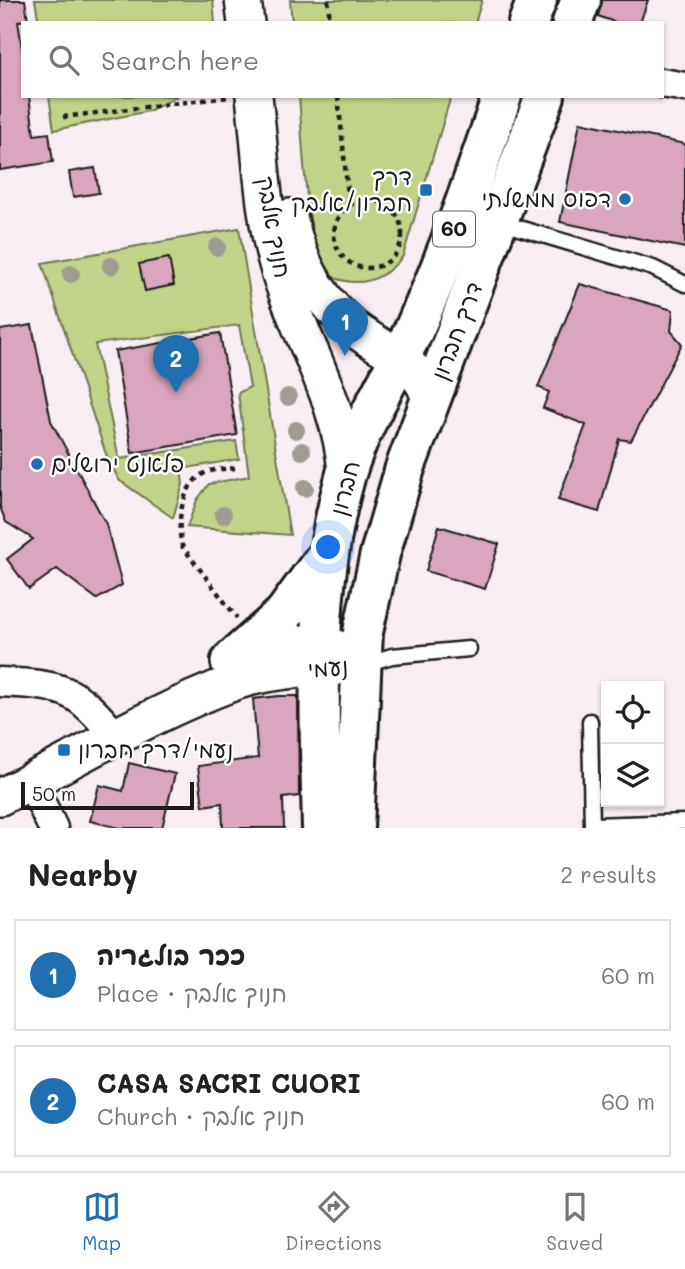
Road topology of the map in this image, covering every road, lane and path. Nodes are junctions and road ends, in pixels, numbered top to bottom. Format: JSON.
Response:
{"nodes":[{"id":1,"x":243,"y":0,"type":"edge"},
{"id":2,"x":264,"y":0,"type":"edge"},
{"id":3,"x":328,"y":0,"type":"edge"},
{"id":4,"x":537,"y":0,"type":"edge"},
{"id":5,"x":581,"y":0,"type":"edge"},
{"id":6,"x":246,"y":21,"type":"edge"},
{"id":7,"x":267,"y":21,"type":"edge"},
{"id":8,"x":330,"y":21,"type":"edge"},
{"id":9,"x":529,"y":21,"type":"edge"},
{"id":10,"x":573,"y":21,"type":"edge"},
{"id":11,"x":664,"y":83,"type":"edge"},
{"id":12,"x":685,"y":88,"type":"edge"},
{"id":13,"x":216,"y":98,"type":"edge"},
{"id":14,"x":254,"y":98,"type":"edge"},
{"id":15,"x":275,"y":98,"type":"edge"},
{"id":16,"x":338,"y":98,"type":"edge"},
{"id":17,"x":501,"y":98,"type":"edge"},
{"id":18,"x":544,"y":98,"type":"edge"},
{"id":19,"x":63,"y":117,"type":"dead end"},
{"id":20,"x":349,"y":205,"type":"junction"},
{"id":21,"x":499,"y":222,"type":"junction"},
{"id":22,"x":685,"y":284,"type":"edge"},
{"id":23,"x":400,"y":359,"type":"junction"},
{"id":24,"x":430,"y":401,"type":"junction"},
{"id":25,"x":235,"y":468,"type":"dead end"},
{"id":26,"x":346,"y":473,"type":"junction"},
{"id":27,"x":331,"y":547,"type":"junction"},
{"id":28,"x":242,"y":625,"type":"dead end"},
{"id":29,"x":469,"y":649,"type":"dead end"},
{"id":30,"x":372,"y":651,"type":"junction"},
{"id":31,"x":320,"y":655,"type":"junction"},
{"id":32,"x":231,"y":661,"type":"junction"},
{"id":33,"x":13,"y":682,"type":"edge"},
{"id":34,"x":590,"y":720,"type":"dead end"},
{"id":35,"x":126,"y":728,"type":"junction"},
{"id":36,"x":31,"y":782,"type":"junction"},
{"id":37,"x":0,"y":797,"type":"edge"},
{"id":38,"x":685,"y":822,"type":"edge"},
{"id":39,"x":592,"y":826,"type":"edge"},
{"id":40,"x":53,"y":828,"type":"edge"},
{"id":41,"x":322,"y":828,"type":"edge"},
{"id":42,"x":354,"y":828,"type":"edge"}],
"edges":[{"from":1,"to":6,"type":"street"},
{"from":2,"to":7,"type":"street"},
{"from":3,"to":8,"type":"path"},
{"from":4,"to":9,"type":"highway"},
{"from":5,"to":10,"type":"highway"},
{"from":11,"to":12,"type":"street"},
{"from":13,"to":19,"type":"path"},
{"from":14,"to":26,"type":"street","name":"חנוך אלבק"},
{"from":15,"to":23,"type":"street","name":"חנוך אלבק"},
{"from":16,"to":20,"type":"path"},
{"from":17,"to":23,"type":"highway","name":"דרך חברון","number":"60"},
{"from":18,"to":21,"type":"highway","number":"60"},
{"from":20,"to":20,"type":"path"},
{"from":21,"to":22,"type":"lane"},
{"from":21,"to":24,"type":"highway","name":"דרך חברון","number":"60"},
{"from":23,"to":24,"type":"street","name":"חנוך אלבק"},
{"from":23,"to":26,"type":"highway","name":"חברון","number":"60"},
{"from":24,"to":30,"type":"highway","number":"60"},
{"from":25,"to":28,"type":"path"},
{"from":26,"to":27,"type":"highway","name":"חברון","number":"60"},
{"from":27,"to":31,"type":"highway","name":"חברון","number":"60"},
{"from":27,"to":32,"type":"highway"},
{"from":29,"to":30,"type":"lane"},
{"from":30,"to":31,"type":"street","name":"נעמי"},
{"from":30,"to":42,"type":"highway","number":"60"},
{"from":31,"to":32,"type":"street","name":"נעמי"},
{"from":31,"to":35,"type":"street","name":"נעמי"},
{"from":31,"to":41,"type":"highway","number":"60"},
{"from":32,"to":35,"type":"street","name":"נעמי"},
{"from":33,"to":35,"type":"street"},
{"from":34,"to":39,"type":"lane"},
{"from":35,"to":36,"type":"street","name":"נעמי"},
{"from":36,"to":37,"type":"street","name":"נעמי"},
{"from":36,"to":40,"type":"street"},
{"from":38,"to":39,"type":"lane"}]}
